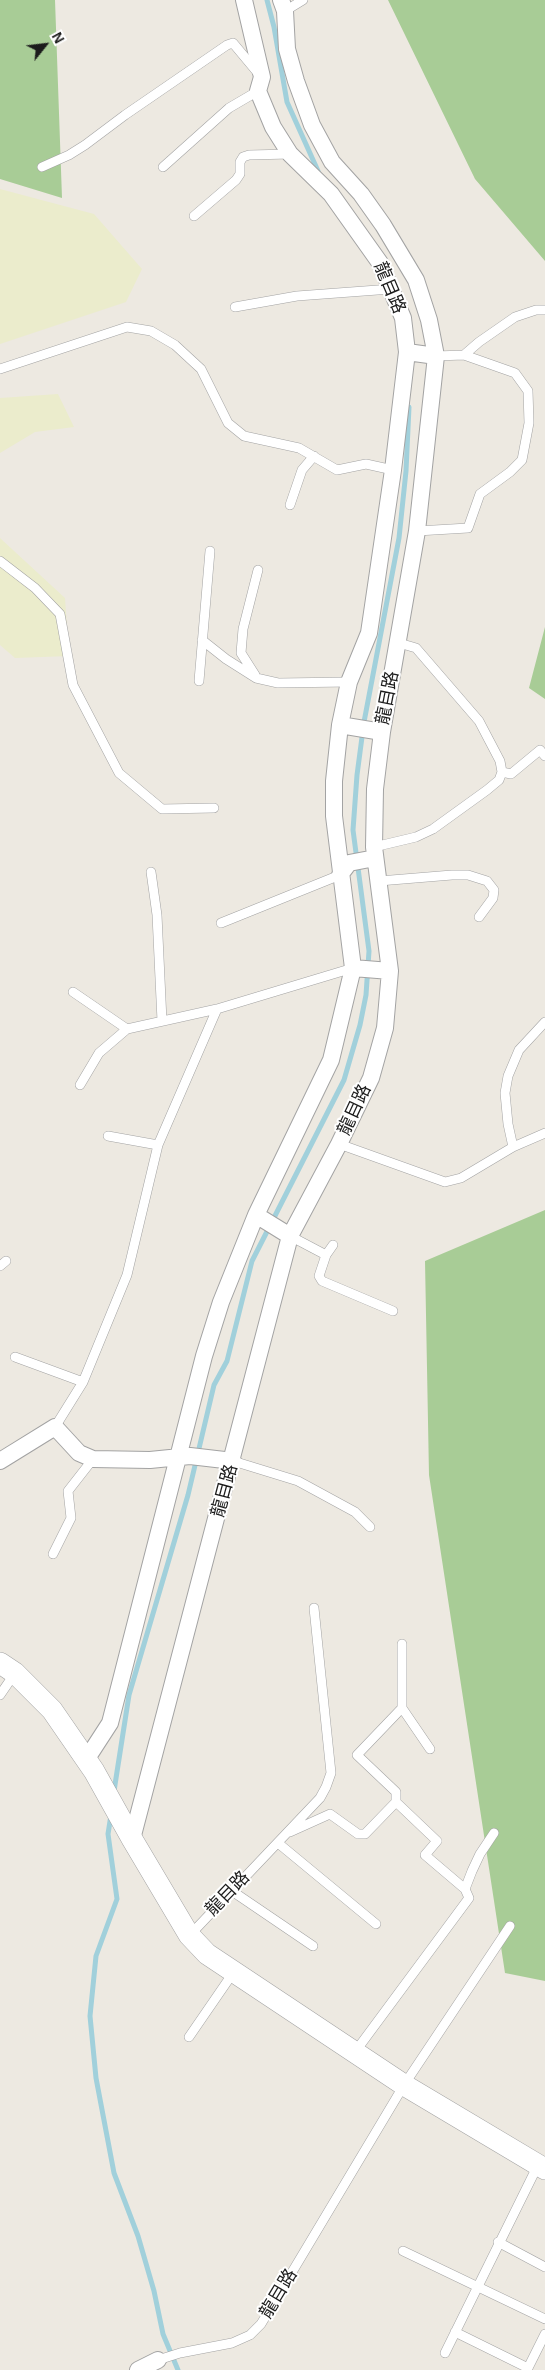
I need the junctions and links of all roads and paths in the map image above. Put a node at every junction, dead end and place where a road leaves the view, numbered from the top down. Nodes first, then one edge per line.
1 (244, 0) edge
2 (303, 0) edge
3 (283, 5) edge
4 (260, 84) junction
5 (290, 154) junction
6 (163, 166) dead end
7 (42, 167) dead end
8 (194, 216) dead end
9 (391, 289) junction
10 (235, 307) dead end
11 (545, 310) edge
12 (409, 352) junction
13 (464, 355) junction
14 (433, 357) junction
15 (0, 369) edge
16 (314, 456) junction
17 (394, 470) junction
18 (290, 505) dead end
19 (417, 530) junction
20 (210, 551) dead end
21 (0, 561) edge
22 (258, 570) dead end
23 (202, 640) junction
24 (399, 643) junction
25 (256, 678) junction
26 (199, 681) dead end
27 (349, 682) junction
28 (344, 725) junction
29 (378, 731) junction
30 (545, 756) edge
31 (502, 772) junction
32 (214, 808) dead end
33 (373, 854) junction
34 (345, 869) junction
35 (150, 872) dead end
36 (380, 881) junction
37 (480, 917) dead end
38 (221, 923) dead end
39 (357, 968) junction
40 (385, 970) junction
41 (73, 992) dead end
42 (217, 1009) junction
43 (162, 1021) junction
44 (545, 1022) edge
45 (127, 1029) junction
46 (80, 1085) dead end
47 (545, 1133) edge
48 (108, 1136) dead end
49 (339, 1144) junction
50 (158, 1145) junction
51 (513, 1147) junction
52 (258, 1216) junction
53 (285, 1234) junction
54 (333, 1245) dead end
55 (326, 1255) junction
56 (393, 1311) dead end
57 (15, 1357) dead end
58 (83, 1382) junction
59 (55, 1427) junction
60 (185, 1457) junction
61 (93, 1459) junction
62 (226, 1460) junction
63 (0, 1461) edge
64 (370, 1527) dead end
65 (53, 1554) dead end
66 (314, 1608) dead end
67 (402, 1644) dead end
68 (7, 1668) edge
69 (0, 1695) edge
70 (402, 1708) junction
71 (430, 1749) dead end
72 (90, 1765) junction
73 (396, 1802) junction
74 (287, 1833) junction
75 (494, 1833) dead end
76 (132, 1839) junction
77 (278, 1843) junction
78 (465, 1889) junction
79 (232, 1891) junction
80 (376, 1924) dead end
81 (510, 1926) dead end
82 (190, 1935) junction
83 (312, 1946) dead end
84 (233, 1973) junction
85 (188, 2038) dead end
86 (354, 2053) junction
87 (404, 2085) junction
88 (541, 2167) edge
89 (498, 2242) junction
90 (403, 2251) dead end
91 (545, 2267) edge
92 (477, 2287) junction
93 (545, 2319) edge
94 (455, 2332) junction
95 (545, 2334) edge
96 (445, 2353) dead end
97 (158, 2360) joint
98 (528, 2369) edge
99 (138, 2370) edge

1 - 4 street, 龍目路
2 - 3 lane
3 - 14 street, 龍目路
4 - 5 street, 龍目路
4 - 6 lane
4 - 7 lane
5 - 8 lane
5 - 9 street, 龍目路
9 - 10 lane
9 - 12 street, 龍目路
11 - 13 lane
12 - 14 street
12 - 17 street, 龍目路
13 - 14 lane
13 - 19 lane
14 - 19 street, 龍目路
15 - 16 lane
16 - 17 lane
16 - 18 lane
17 - 27 street, 龍目路
19 - 24 street, 龍目路
20 - 23 lane
21 - 32 lane
22 - 25 lane
23 - 25 lane
23 - 26 lane
24 - 29 street, 龍目路
24 - 31 lane
25 - 27 lane
27 - 28 street, 龍目路
28 - 29 street
28 - 34 street, 龍目路
29 - 33 street, 龍目路
30 - 31 lane
31 - 33 lane
33 - 34 street
33 - 36 street, 龍目路
34 - 38 lane
34 - 39 street, 龍目路
35 - 43 lane
36 - 37 lane
36 - 40 street, 龍目路
39 - 40 street
39 - 42 lane
39 - 52 street, 龍目路
40 - 49 street, 龍目路
41 - 45 lane
42 - 43 lane
42 - 50 lane
43 - 45 lane
44 - 51 lane
45 - 46 lane
47 - 51 lane
48 - 50 lane
49 - 51 lane
49 - 53 street, 龍目路
50 - 58 lane
52 - 53 street
52 - 60 street, 龍目路
53 - 55 lane
53 - 62 street, 龍目路
54 - 55 lane
55 - 56 lane
57 - 58 lane
58 - 59 lane
59 - 61 street
59 - 63 street
60 - 61 street
60 - 62 street
60 - 72 street, 龍目路
61 - 65 lane
62 - 64 lane
62 - 76 street, 龍目路
66 - 74 lane, 龍目路
67 - 70 lane
68 - 69 lane
68 - 72 street
70 - 71 lane
70 - 73 lane
72 - 76 street, 龍目路
73 - 74 lane
73 - 78 lane
74 - 77 lane, 龍目路
75 - 78 lane
76 - 82 street, 龍目路
77 - 79 lane, 龍目路
77 - 80 lane
78 - 86 lane
79 - 82 lane, 龍目路
79 - 83 lane
81 - 87 lane, 龍目路
82 - 84 street, 龍目路
84 - 85 lane
84 - 86 street, 龍目路
86 - 87 street, 龍目路
87 - 88 street, 龍目路
87 - 97 lane, 龍目路
88 - 89 lane, 龍目路
89 - 91 lane
89 - 92 lane, 龍目路
90 - 92 lane
92 - 93 lane
92 - 94 lane, 龍目路
94 - 96 lane, 龍目路
94 - 98 lane
95 - 98 lane
97 - 99 street

